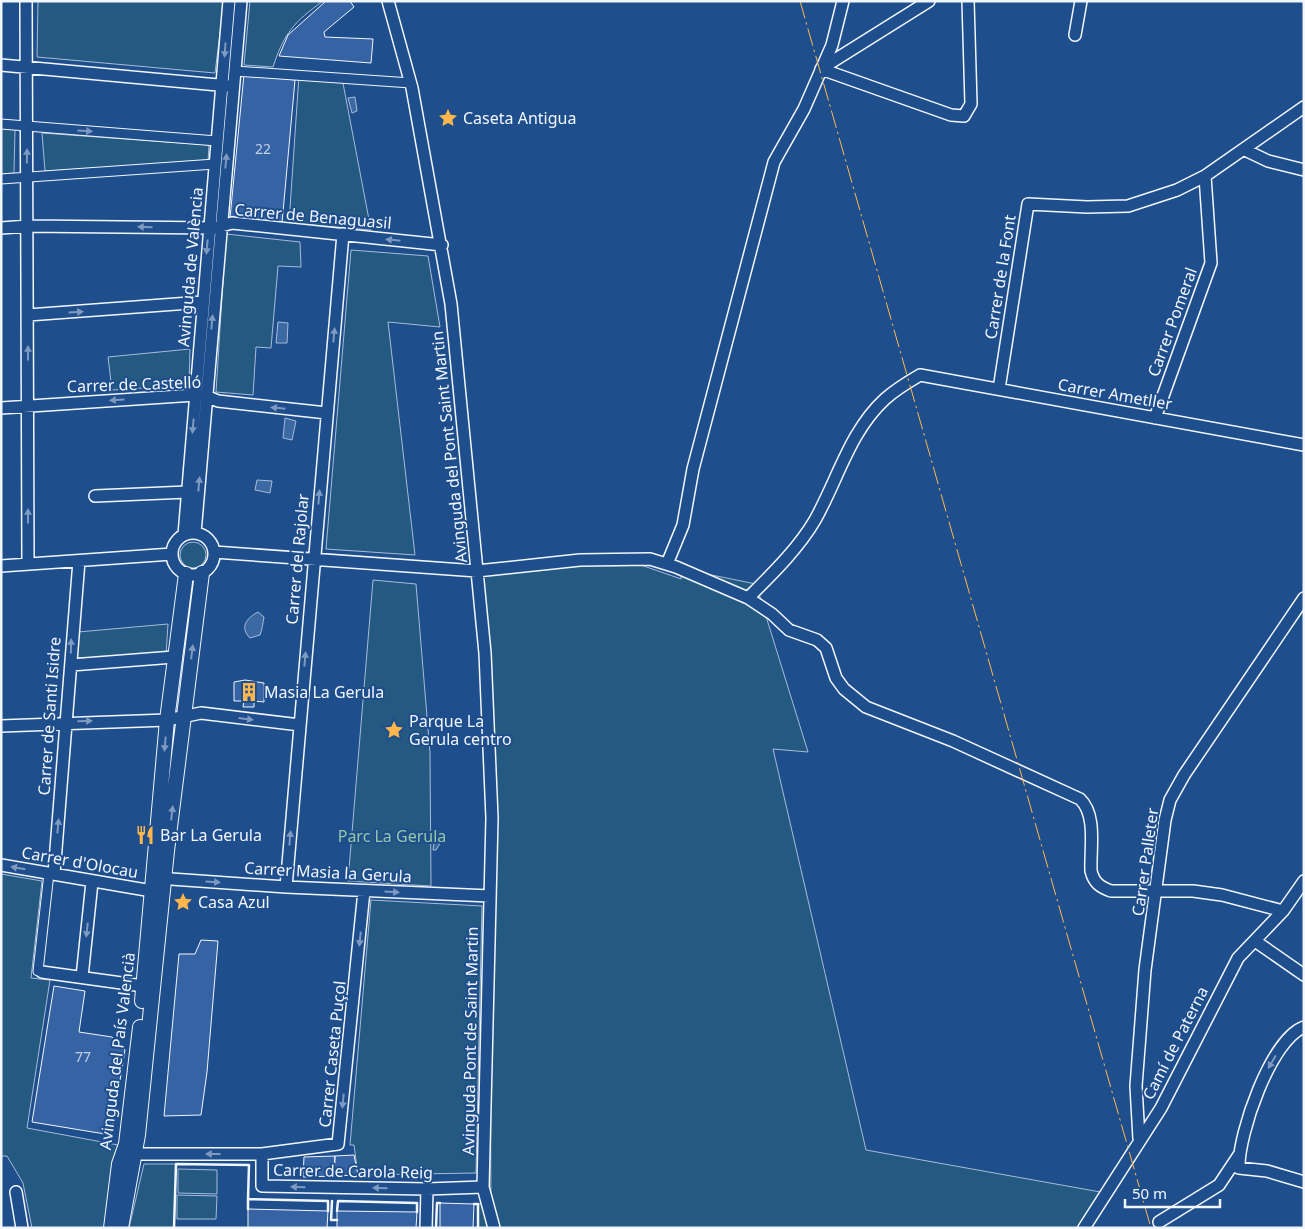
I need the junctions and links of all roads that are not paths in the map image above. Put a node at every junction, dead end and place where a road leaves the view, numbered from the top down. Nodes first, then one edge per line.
1 (26, 1) edge
2 (229, 1) edge
3 (241, 1) edge
4 (388, 1) edge
5 (844, 1) edge
6 (928, 1) edge
7 (968, 1) edge
8 (1081, 1) edge
9 (1075, 35) dead end
10 (1, 65) edge
11 (26, 67) junction
12 (821, 69) junction
13 (235, 71) junction
14 (410, 83) junction
15 (228, 86) junction
16 (1304, 107) edge
17 (1, 124) edge
18 (27, 126) junction
19 (217, 141) junction
20 (1245, 150) junction
21 (215, 164) junction
22 (1304, 170) edge
23 (26, 176) junction
24 (1205, 176) junction
25 (1, 179) edge
26 (28, 226) junction
27 (215, 227) junction
28 (1, 228) edge
29 (343, 234) junction
30 (442, 244) junction
31 (203, 302) junction
32 (28, 315) junction
33 (999, 389) junction
34 (201, 395) junction
35 (28, 405) junction
36 (1, 408) edge
37 (327, 413) junction
38 (1155, 418) junction
39 (1304, 445) edge
40 (187, 492) junction
41 (95, 496) dead end
42 (190, 534) junction
43 (214, 552) junction
44 (172, 554) junction
45 (314, 560) junction
46 (79, 561) junction
47 (28, 564) junction
48 (667, 564) junction
49 (1, 566) edge
50 (478, 571) junction
51 (202, 573) junction
52 (186, 574) junction
53 (748, 598) junction
54 (1304, 598) edge
55 (174, 657) junction
56 (71, 665) junction
57 (184, 715) junction
58 (167, 720) junction
59 (66, 722) junction
60 (300, 725) junction
61 (1, 726) edge
62 (1, 865) edge
63 (52, 874) junction
64 (1304, 881) edge
65 (92, 882) junction
66 (157, 883) junction
67 (286, 887) junction
68 (364, 891) junction
69 (1157, 892) junction
70 (490, 896) junction
71 (1283, 911) junction
72 (1255, 941) junction
73 (42, 972) joint
74 (1304, 975) edge
75 (82, 977) junction
76 (143, 986) junction
77 (1304, 1027) edge
78 (1139, 1139) junction
79 (134, 1154) junction
80 (262, 1154) junction
81 (1239, 1155) junction
82 (1304, 1182) edge
83 (483, 1187) junction
84 (427, 1189) junction
85 (16, 1192) dead end
86 (114, 1199) junction
87 (1159, 1222) dead end
88 (22, 1228) edge
89 (111, 1228) edge
90 (122, 1228) edge
91 (426, 1228) edge
92 (494, 1228) edge
93 (1084, 1228) edge

1 - 11 street
2 -> 15 street, Avinguda de València
3 - 13 street, Avinguda de València
4 - 14 street, Avinguda del Pont Saint Martin
5 - 12 street
6 - 12 street
7 - 12 street
8 - 9 street
10 - 11 street
11 - 15 street
11 - 18 street
12 - 48 street
13 - 14 street
13 - 15 street, Avinguda de València
14 - 30 street, Avinguda del Pont Saint Martin
15 - 19 street, Avinguda de València
27 -> 15 street, Avinguda de València
16 - 20 street, Carrer de la Font
17 - 18 street
18 -> 19 street
23 -> 18 street
19 - 21 street, Avinguda de València
20 - 22 street
20 - 24 street, Carrer de la Font
21 - 23 street
21 - 27 street, Avinguda de València
23 - 25 street
23 - 26 street
24 - 33 street, Carrer de la Font
24 - 38 street, Carrer Pomeral
27 -> 26 street, Carrer de Benaguasil
26 - 28 street, Carrer de Benaguasil
26 - 32 street
27 - 29 street, Carrer de Benaguasil
27 -> 31 street, Avinguda de València
34 -> 27 street, Avinguda de València
30 -> 29 street, Carrer de Benaguasil
37 -> 29 street, Carrer del Rajolar
30 - 50 street, Avinguda del Pont Saint Martin
32 -> 31 street
31 - 34 street, Avinguda de València
35 -> 32 street
33 - 38 street, Carrer Ametller
33 - 53 street, Carrer Ametller
34 -> 35 street, Carrer de Castelló
37 -> 34 street, Carrer de Castelló
34 -> 40 street, Avinguda de València
42 -> 34 street, Avinguda de València
35 - 36 street, Carrer de Castelló
47 -> 35 street
45 -> 37 street, Carrer del Rajolar
38 - 39 street, Carrer Ametller
40 - 41 street
40 - 42 street, Avinguda de València
42 - 43 street
42 - 44 street
43 - 45 street
43 - 51 street
44 - 46 street
44 - 52 street
45 - 50 street
60 -> 45 street, Carrer del Rajolar
46 - 47 street
56 -> 46 street, Carrer de Santi Isidre
47 - 49 street
48 - 50 street
48 - 53 street
50 - 70 street, Avinguda del Pont Saint Martin
51 - 52 street
57 -> 51 street, Avinguda del País Valencià
52 - 55 street, Avinguda del País Valencià
53 - 69 street
54 - 69 street, Carrer Palleter
55 - 56 street
55 - 58 street, Avinguda del País Valencià
56 - 59 street, Carrer de Santi Isidre
57 - 58 street
57 -> 60 street
66 -> 57 street, Avinguda del País Valencià
59 -> 58 street
58 -> 66 street, Avinguda del País Valencià
59 - 61 street
63 -> 59 street, Carrer de Santi Isidre
67 -> 60 street, Carrer del Rajolar
63 -> 62 street, Carrer d'Olocau
63 - 65 street, Carrer d'Olocau
63 - 73 street
64 - 71 street, Camí de Paterna
65 - 66 street, Carrer d'Olocau
65 -> 75 street
66 -> 67 street, Carrer Masia la Gerula
66 - 76 street, Avinguda del País Valencià
66 - 79 street, Avinguda del País Valencià
67 - 68 street, Carrer Masia la Gerula
68 -> 70 street, Carrer Masia la Gerula
68 -> 80 street, Carrer Caseta Puçol
69 - 71 street
69 - 78 street, Carrer Palleter
70 - 83 street, Avinguda Pont de Saint Martin
71 - 72 street, Camí de Paterna
72 - 74 street
72 - 78 street, Camí de Paterna
73 - 75 street
75 - 76 street
76 - 86 street, Avinguda del País Valencià
77 -> 81 street
78 - 93 street, Camí de Paterna
80 -> 79 street, Carrer de Carola Reig
79 - 86 street
79 - 90 street, Avinguda del País Valencià
84 -> 80 street, Carrer de Carola Reig
81 - 82 street
81 - 87 street
83 - 84 street, Carrer de Carola Reig
83 - 92 street, Avinguda Pont de Saint Martin
84 - 91 street
85 - 88 street
86 - 89 street, Avinguda del País Valencià

